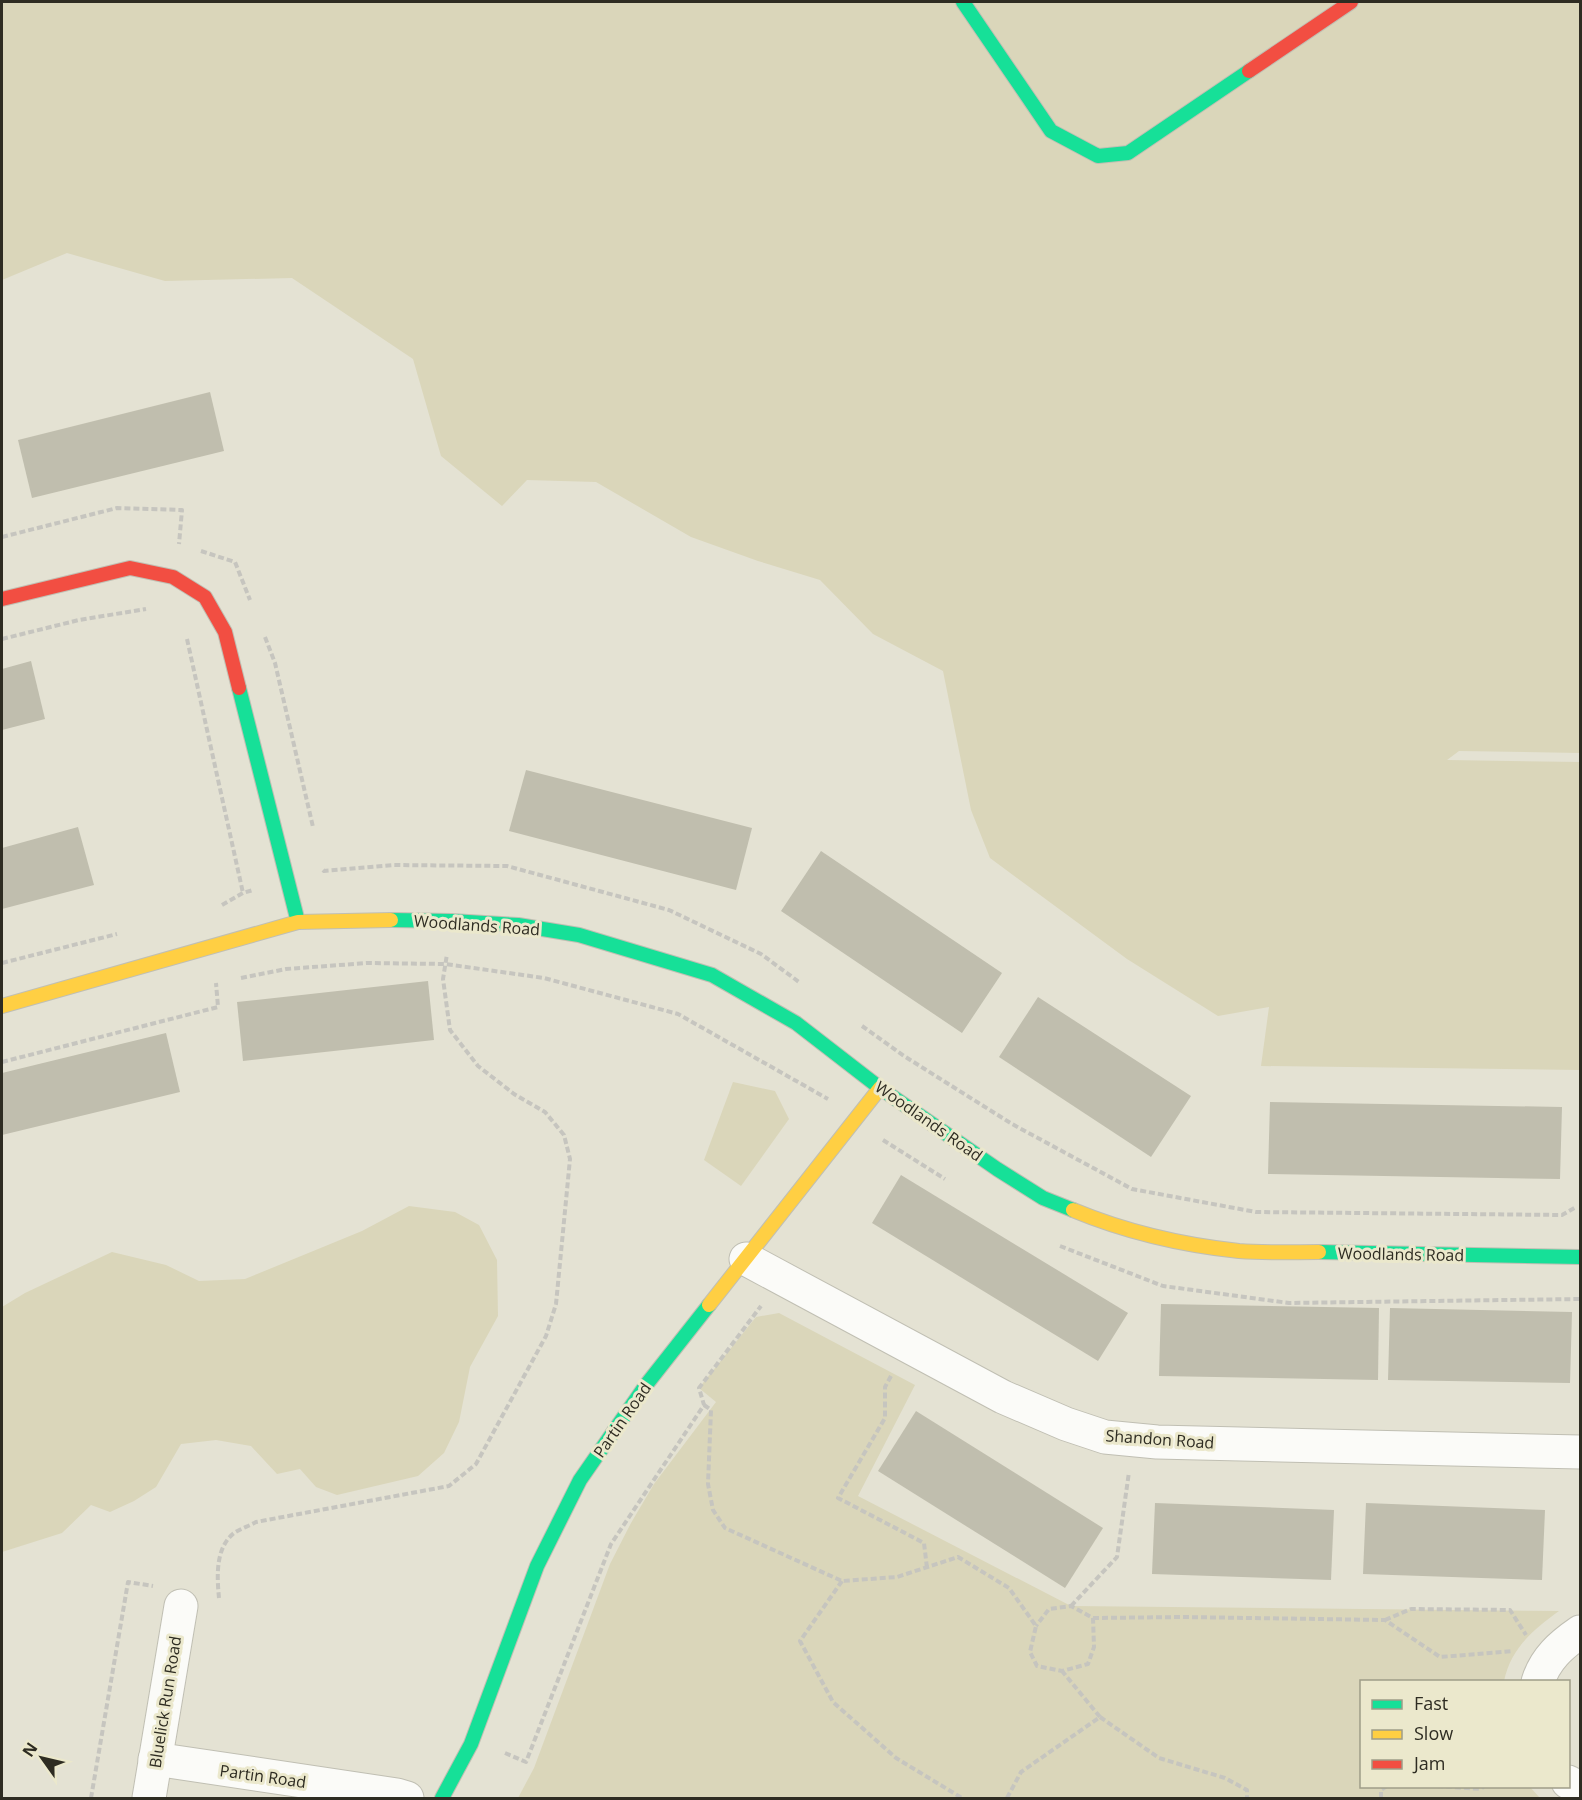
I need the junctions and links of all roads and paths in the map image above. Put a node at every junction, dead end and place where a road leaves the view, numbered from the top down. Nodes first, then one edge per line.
1 (963, 2) edge
2 (1351, 2) edge
3 (2, 537) edge
4 (2, 599) edge
5 (251, 602) dead end
6 (147, 609) dead end
7 (185, 632) dead end
8 (263, 632) dead end
9 (2, 639) edge
10 (315, 837) dead end
11 (321, 860) dead end
12 (214, 910) dead end
13 (452, 921) junction
14 (298, 922) junction
15 (125, 932) dead end
16 (2, 963) edge
17 (446, 964) junction
18 (239, 978) dead end
19 (227, 980) dead end
20 (809, 988) dead end
21 (2, 1006) edge
22 (856, 1022) dead end
23 (2, 1062) edge
24 (880, 1088) junction
25 (834, 1103) dead end
26 (1576, 1206) dead end
27 (1581, 1257) edge
28 (746, 1259) junction
29 (782, 1278) junction
30 (907, 1345) junction
31 (704, 1405) junction
32 (1134, 1440) junction
33 (1581, 1452) edge
34 (927, 1568) junction
35 (842, 1581) junction
36 (219, 1598) dead end
37 (181, 1606) dead end
38 (1071, 1606) junction
39 (1094, 1618) junction
40 (1385, 1620) junction
41 (1036, 1626) junction
42 (1581, 1632) edge
43 (1528, 1639) dead end
44 (1522, 1650) dead end
45 (1062, 1671) junction
46 (1539, 1680) edge
47 (1100, 1717) junction
48 (500, 1751) dead end
49 (155, 1760) junction
50 (1466, 1788) edge
51 (1481, 1788) edge
52 (149, 1798) edge
53 (407, 1798) edge
54 (442, 1798) edge
55 (962, 1798) edge
56 (1007, 1798) edge
57 (1247, 1798) edge

1 - 2 street
3 - 5 path
4 - 14 street
6 - 9 path
7 - 12 path
8 - 10 path
11 - 20 path
13 - 14 street, Woodlands Road
13 - 17 path
13 - 24 street, Woodlands Road
14 - 21 street, Woodlands Road
15 - 16 path
17 - 18 path
17 - 25 path
17 - 36 path
19 - 23 path
22 - 26 path
24 - 27 street, Woodlands Road
24 - 28 street, Partin Road
28 - 29 street, Shandon Road
28 - 54 street, Partin Road
29 - 30 street, Shandon Road
29 - 31 path
30 - 32 street, Shandon Road
30 - 34 path
31 - 35 path
31 - 48 path
32 - 33 street, Shandon Road
32 - 38 path
34 - 35 path
34 - 41 path
35 - 55 path
37 - 49 street, Bluelick Run Road
38 - 39 path
38 - 41 path
39 - 40 path
39 - 45 path
40 - 43 path
40 - 44 path
41 - 45 path
42 - 46 street
45 - 47 path
47 - 56 path
47 - 57 path
49 - 52 street, Bluelick Run Road
49 - 53 street, Partin Road
50 - 51 path

